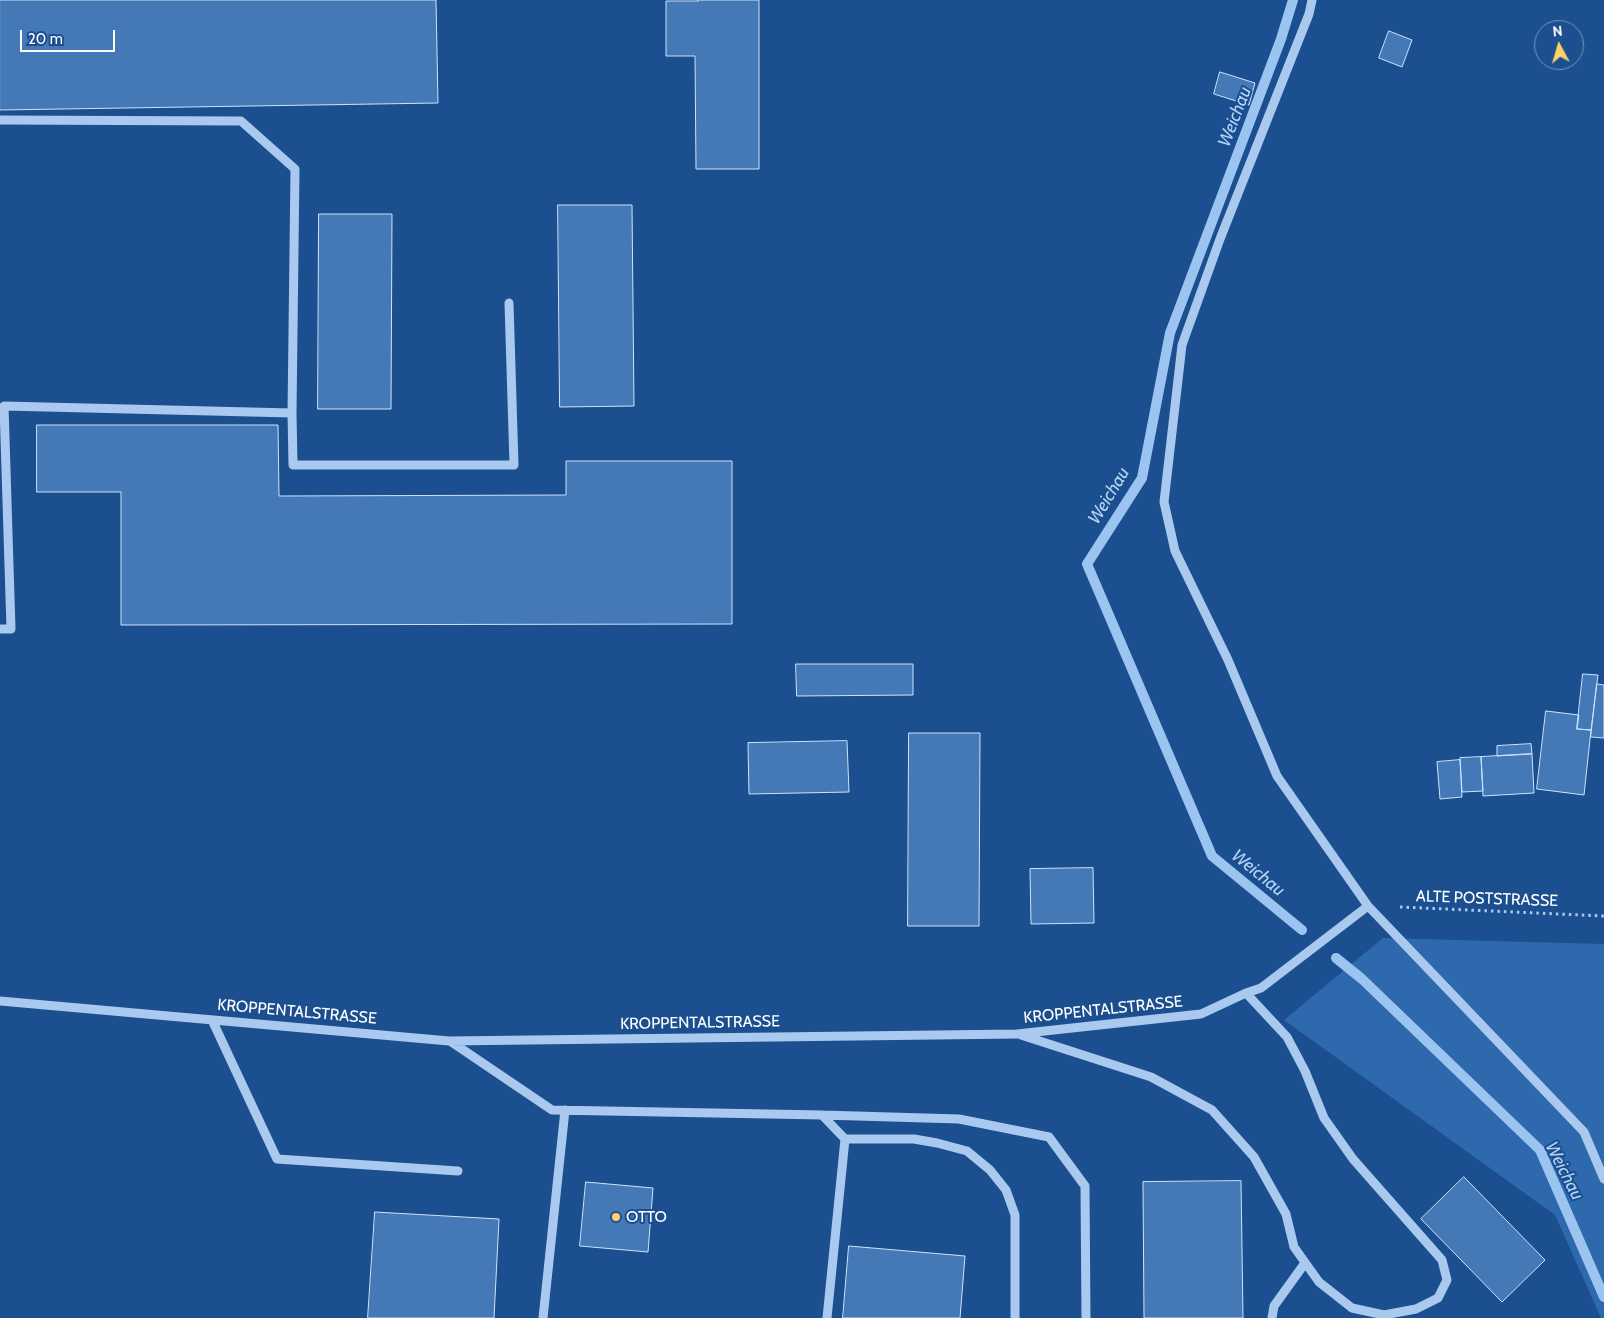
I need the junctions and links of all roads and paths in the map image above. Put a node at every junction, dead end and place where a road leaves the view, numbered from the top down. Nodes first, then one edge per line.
1 (1312, 0) edge
2 (0, 120) edge
3 (509, 303) dead end
4 (292, 413) junction
5 (0, 629) edge
6 (1368, 906) junction
7 (1604, 916) edge
8 (1246, 993) junction
9 (0, 1001) edge
10 (212, 1020) junction
11 (1017, 1034) junction
12 (449, 1040) junction
13 (565, 1110) junction
14 (822, 1115) junction
15 (845, 1139) junction
16 (458, 1171) dead end
17 (1604, 1180) edge
18 (1305, 1263) junction
19 (1370, 1315) edge
20 (543, 1318) edge
21 (826, 1318) edge
22 (1015, 1318) edge
23 (1086, 1318) edge
24 (1272, 1318) edge

1 - 6 street
2 - 4 street
3 - 4 street
4 - 5 street
6 - 7 path, ALTE POSTSTRASSE
6 - 8 street, KROPPENTALSTRASSE
6 - 17 street
8 - 11 street, KROPPENTALSTRASSE
8 - 19 street
9 - 10 street, KROPPENTALSTRASSE
10 - 12 street, KROPPENTALSTRASSE
10 - 16 street
11 - 12 street, KROPPENTALSTRASSE
11 - 18 street
12 - 13 street
13 - 14 street
13 - 20 street
14 - 15 street
14 - 23 street
15 - 21 street
15 - 22 street
18 - 19 street
18 - 24 street

